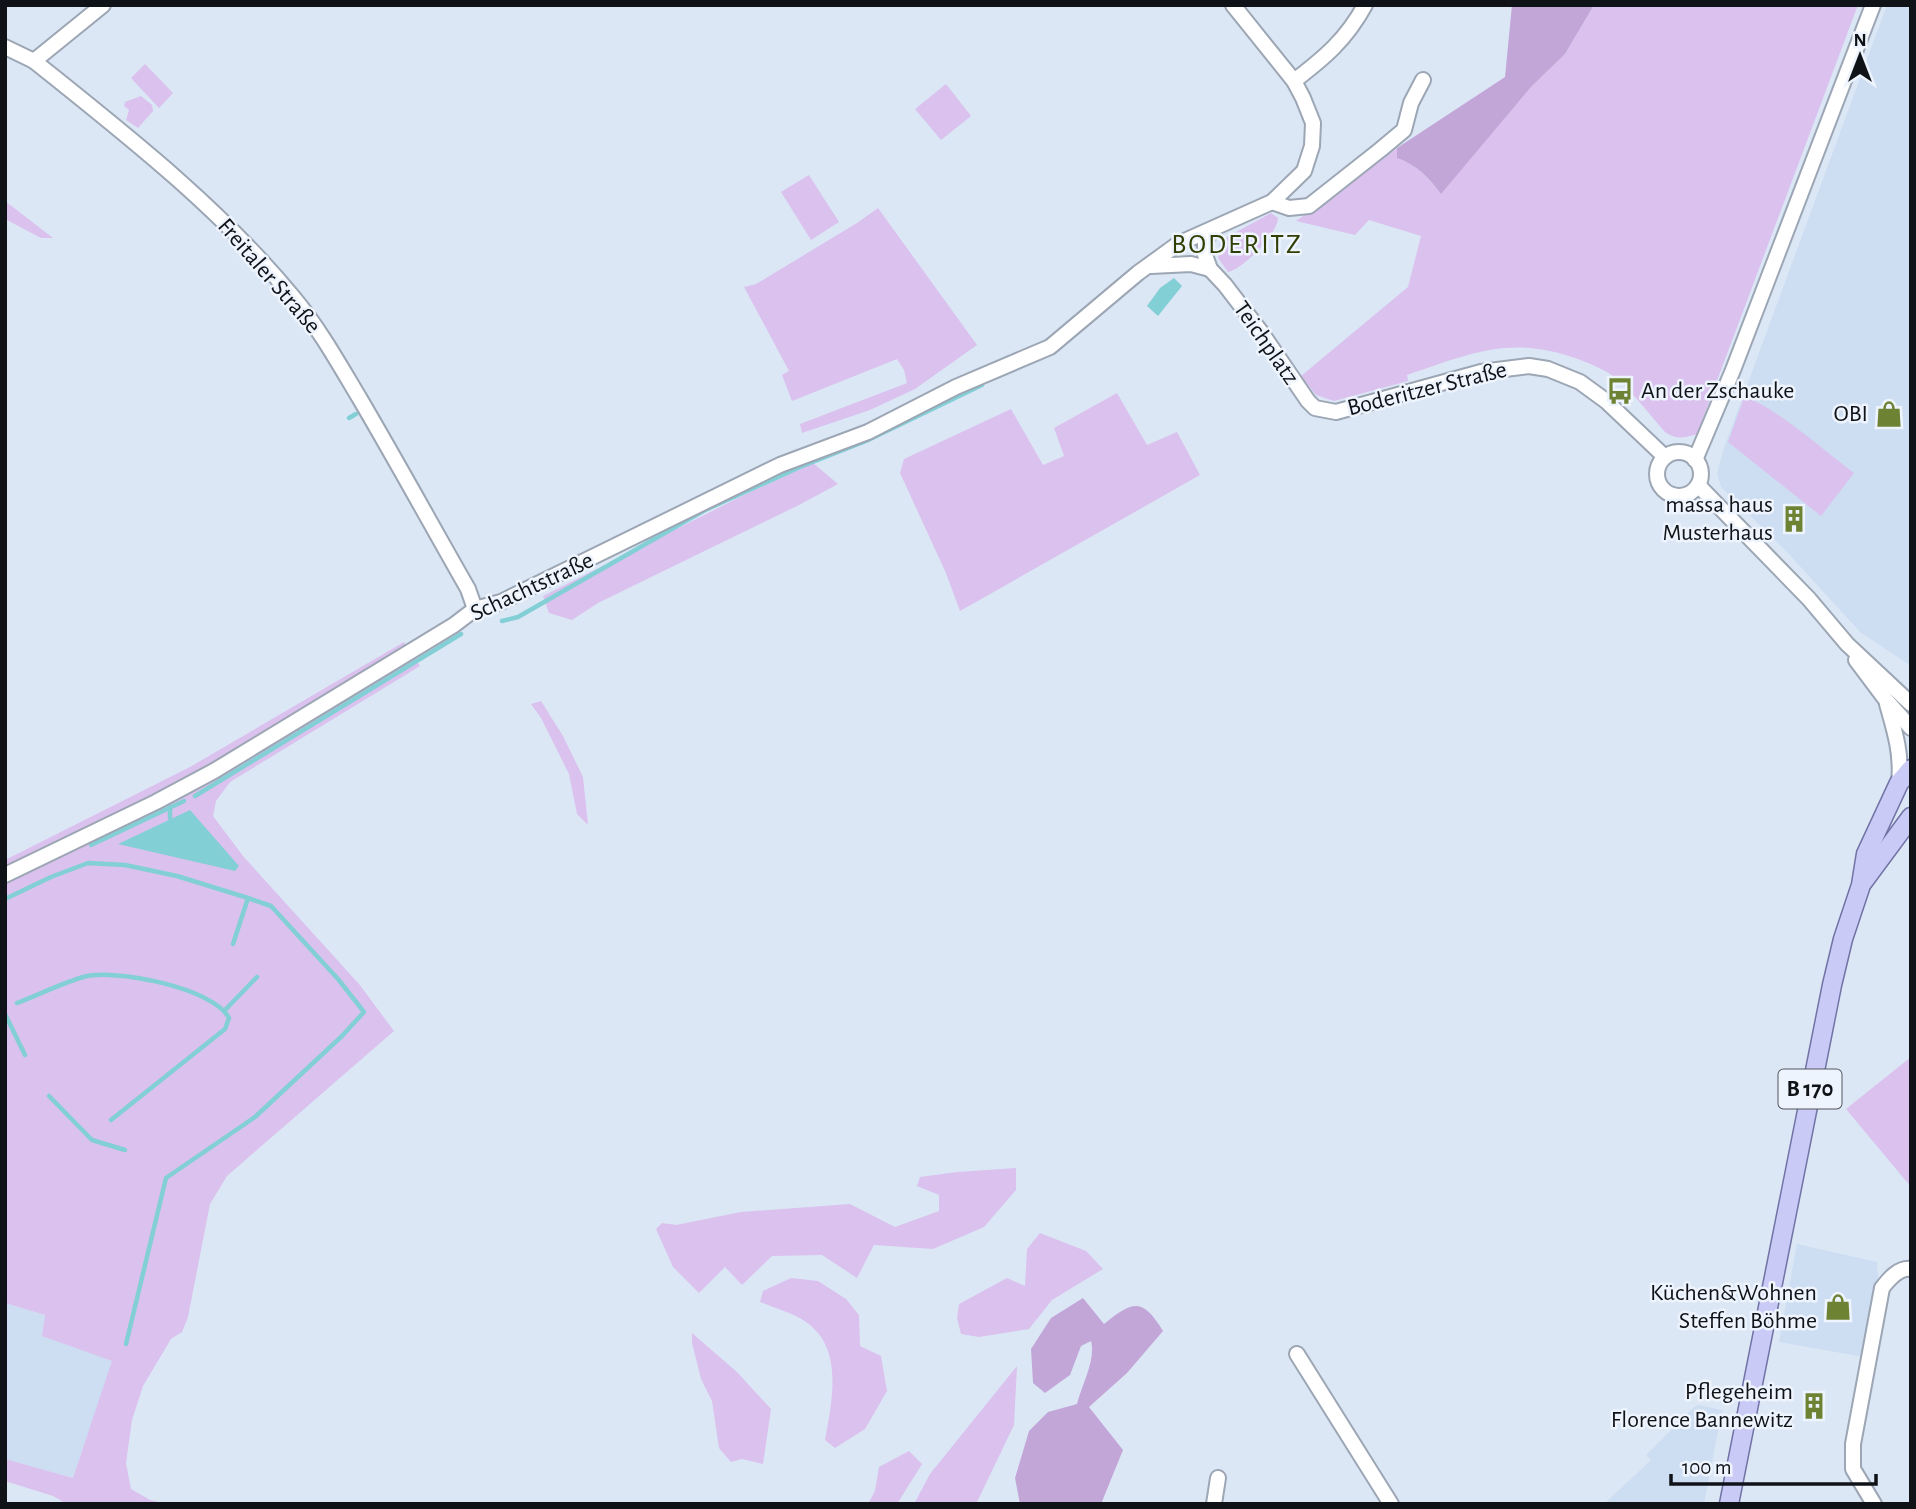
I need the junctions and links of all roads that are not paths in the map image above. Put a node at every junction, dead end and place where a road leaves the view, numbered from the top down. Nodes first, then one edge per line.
1 (103, 5) edge
2 (1233, 5) edge
3 (1365, 5) edge
4 (1873, 5) edge
5 (5, 47) edge
6 (34, 61) junction
7 (1423, 80) dead end
8 (1294, 81) junction
9 (1272, 202) junction
10 (1212, 230) junction
11 (1151, 266) junction
12 (1210, 269) junction
13 (1326, 411) joint
14 (1665, 457) junction
15 (1695, 460) junction
16 (1698, 485) junction
17 (475, 609) junction
18 (1847, 644) junction
19 (1908, 698) edge
20 (1886, 700) junction
21 (1911, 728) edge
22 (1905, 776) edge
23 (1911, 817) edge
24 (5, 875) edge
25 (1861, 885) junction
26 (1911, 1269) edge
27 (1297, 1354) dead end
28 (1218, 1478) dead end
29 (1214, 1504) edge
30 (1391, 1504) edge
31 (1729, 1504) edge
32 (1874, 1504) edge

1 - 6 street
2 - 8 street
3 - 8 street
4 - 15 street
5 - 6 street, Freitaler Straße
6 - 17 street, Freitaler Straße
7 - 9 street
8 - 9 street
9 - 10 street
10 - 11 street
10 - 12 street
11 - 12 street
11 - 17 street, Schachtstraße
12 - 13 street, Teichplatz
13 - 14 street, Boderitzer Straße
14 - 15 street
14 - 16 street
15 - 16 street
16 - 18 street
17 - 24 street, Schachtstraße
18 - 19 street
18 - 20 street
20 - 21 street
20 - 22 street
22 - 25 main road, B 170
23 - 25 main road, B 170
25 - 31 main road, B 170
26 - 32 street
27 - 30 street
28 - 29 street

